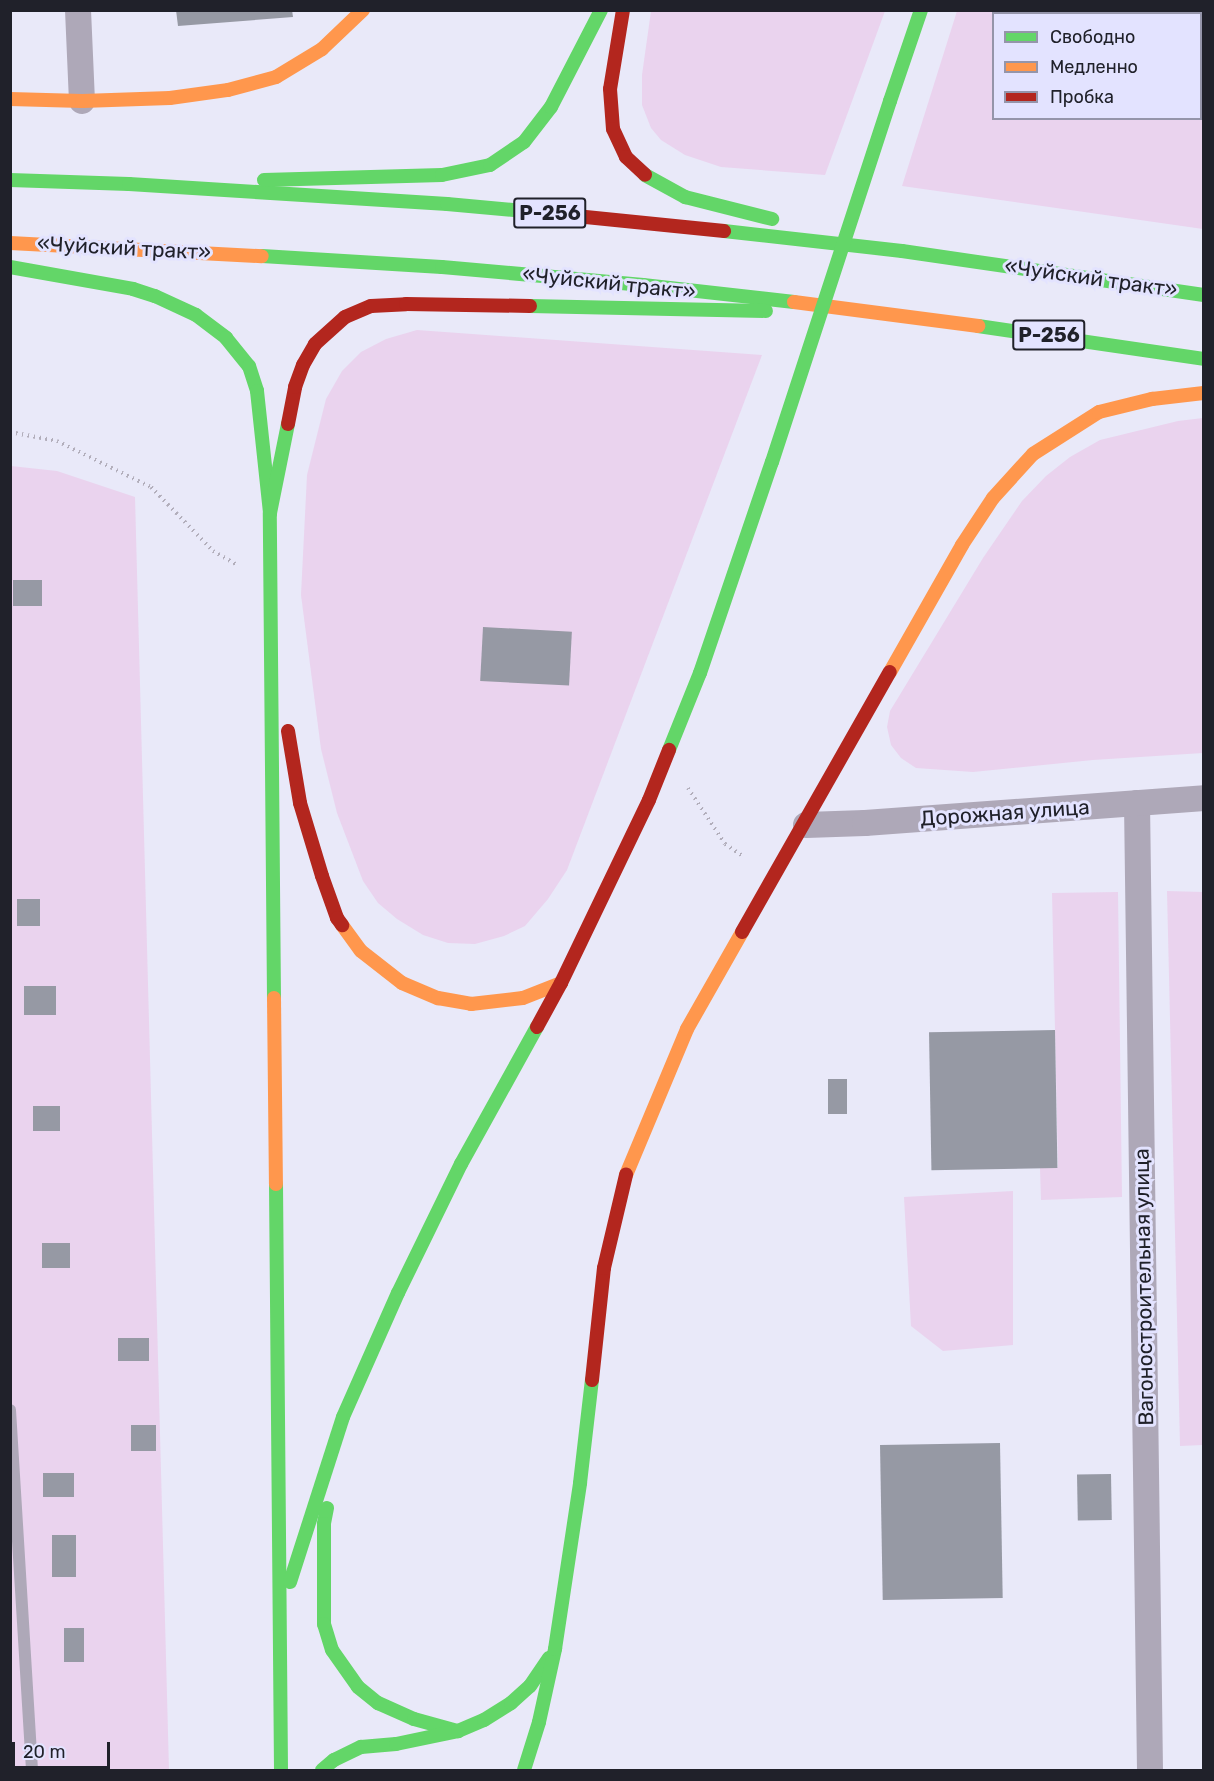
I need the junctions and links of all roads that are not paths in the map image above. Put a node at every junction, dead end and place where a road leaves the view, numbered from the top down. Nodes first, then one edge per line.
1 (78, 10) edge
2 (363, 10) edge
3 (601, 10) edge
4 (623, 10) edge
5 (921, 10) edge
6 (10, 99) edge
7 (82, 101) junction
8 (10, 180) edge
9 (129, 184) junction
10 (10, 243) edge
11 (902, 251) junction
12 (10, 267) edge
13 (1203, 295) edge
14 (894, 314) junction
15 (1203, 359) edge
16 (1203, 393) edge
17 (270, 513) junction
18 (271, 632) junction
19 (1203, 798) edge
20 (1137, 803) junction
21 (806, 825) junction
22 (561, 983) junction
23 (10, 1410) edge
24 (343, 1417) junction
25 (281, 1609) junction
26 (555, 1649) junction
27 (458, 1731) junction
28 (32, 1770) edge
29 (281, 1770) edge
30 (322, 1770) edge
31 (524, 1770) edge
32 (1150, 1770) edge

1 - 7 street
2 - 7 main road
3 - 9 main road
4 - 11 main road
5 - 22 main road, bridge
6 - 7 main road
8 - 9 main road, «Чуйский тракт» / Р-256
9 - 11 main road, «Чуйский тракт» / Р-256
10 - 14 main road, «Чуйский тракт» / Р-256
11 - 13 main road, «Чуйский тракт» / Р-256
12 - 17 main road
14 - 15 main road, «Чуйский тракт» / Р-256
14 - 17 main road
16 - 21 main road
17 - 18 main road
18 - 22 main road
18 - 25 main road
19 - 20 street, Дорожная улица
20 - 21 street, Дорожная улица
20 - 32 street, Вагоностроительная улица
21 - 26 main road
22 - 24 main road
23 - 28 lane
24 - 25 main road
24 - 27 main road
25 - 29 main road
26 - 27 main road
26 - 31 main road
27 - 30 main road

